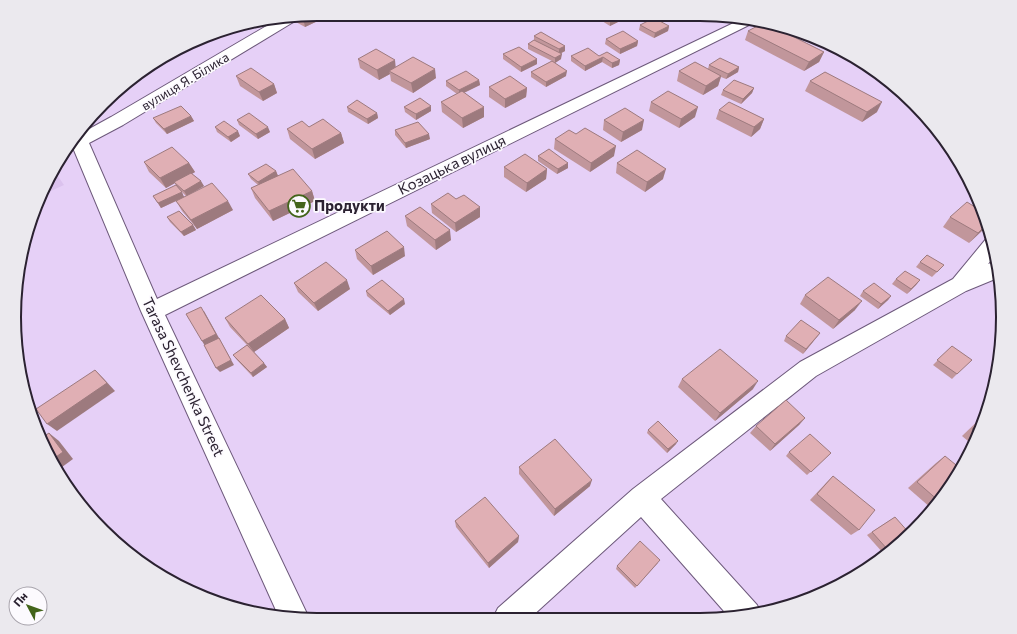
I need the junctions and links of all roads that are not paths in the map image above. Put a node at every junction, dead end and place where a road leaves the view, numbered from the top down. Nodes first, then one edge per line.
1 (280, 24) edge
2 (742, 24) edge
3 (82, 137) edge
4 (78, 142) edge
5 (988, 250) edge
6 (992, 272) edge
7 (959, 286) junction
8 (152, 311) junction
9 (642, 498) junction
10 (742, 610) edge
11 (291, 611) edge
12 (514, 613) edge

1 - 3 street, вулиця Я. Білика
2 - 8 street, Козацька вулиця
4 - 8 street, Tarasa Shevchenka Street
5 - 7 street
6 - 7 street
7 - 9 street
8 - 11 street, Tarasa Shevchenka Street
9 - 10 street
9 - 12 street

